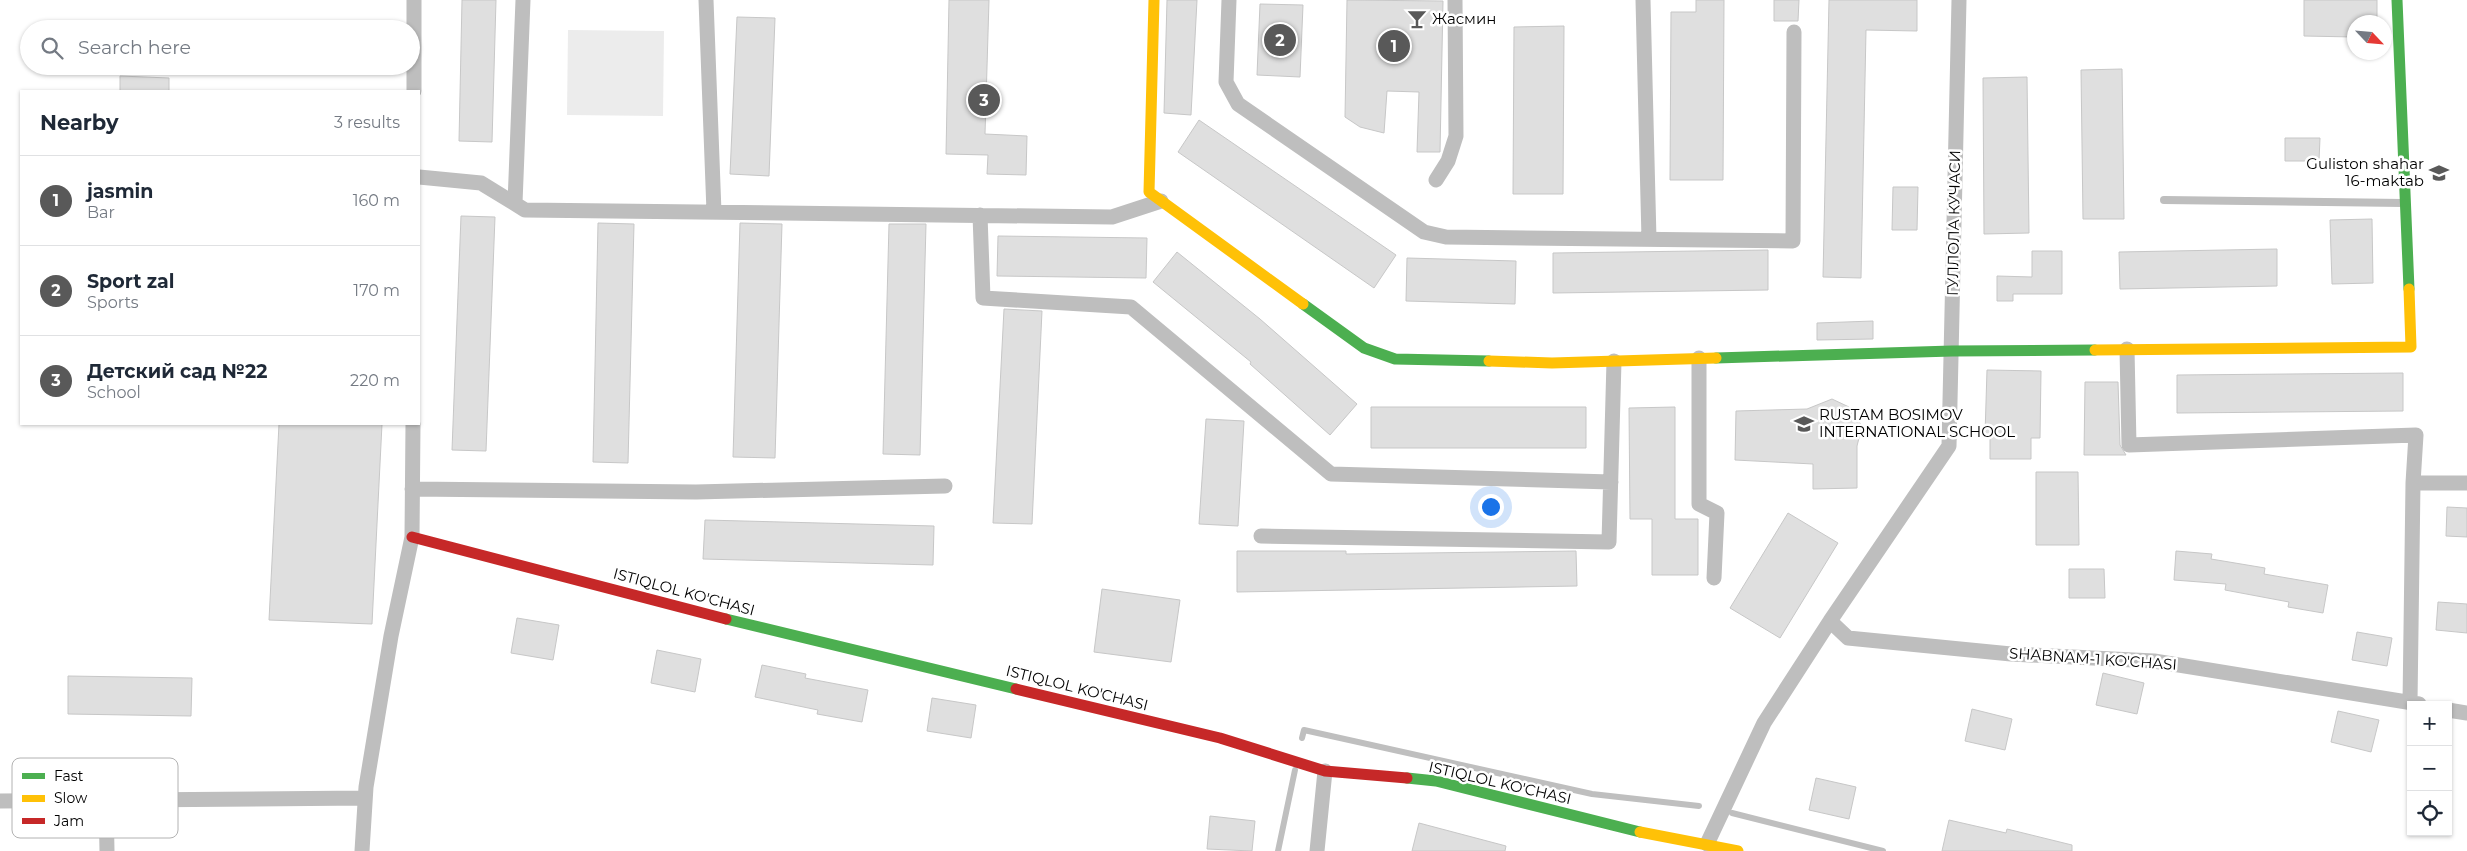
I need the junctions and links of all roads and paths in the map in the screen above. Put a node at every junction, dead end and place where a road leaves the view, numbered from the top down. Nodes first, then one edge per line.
1 (414, 0) edge
2 (523, 0) edge
3 (706, 0) edge
4 (1154, 0) edge
5 (1229, 0) edge
6 (1455, 0) edge
7 (1642, 0) edge
8 (1959, 0) edge
9 (2397, 0) edge
10 (414, 20) edge
11 (1794, 32) dead end
12 (414, 75) edge
13 (414, 90) edge
14 (420, 177) edge
15 (1436, 180) dead end
16 (2164, 200) dead end
17 (1161, 201) junction
18 (515, 203) junction
19 (2405, 203) junction
20 (714, 212) junction
21 (980, 215) junction
22 (1649, 239) junction
23 (2128, 349) junction
24 (1952, 351) junction
25 (1700, 358) junction
26 (1614, 361) junction
27 (413, 425) edge
28 (1611, 482) junction
29 (2413, 482) junction
30 (2467, 483) edge
31 (945, 486) dead end
32 (412, 489) junction
33 (1261, 536) dead end
34 (412, 537) junction
35 (1714, 578) dead end
36 (1830, 621) junction
37 (2415, 701) edge
38 (2407, 703) edge
39 (2452, 711) edge
40 (2467, 713) edge
41 (1326, 771) junction
42 (365, 798) junction
43 (178, 799) edge
44 (107, 838) edge
45 (1707, 844) junction
46 (107, 851) edge
47 (362, 851) edge
48 (1317, 851) edge
49 (1738, 851) edge

1 - 10 street
2 - 18 street
3 - 20 street
4 - 17 street
5 - 22 street
6 - 15 street
7 - 22 street
8 - 24 street, ГУЛЛОЛА КУЧАСИ
9 - 19 street
11 - 22 street
12 - 13 street
14 - 18 street
16 - 19 lane
17 - 21 street
17 - 26 street
18 - 20 street
19 - 23 street
20 - 21 street
21 - 28 street
23 - 24 street
23 - 29 street
24 - 25 street
24 - 36 street, ГУЛЛОЛА КУЧАСИ
25 - 26 street
25 - 35 street
26 - 28 street
27 - 32 street
28 - 33 street
29 - 30 street
29 - 37 street
31 - 32 street
32 - 34 street
34 - 41 street, ISTIQLOL KO'CHASI
34 - 42 street
36 - 38 street, SHABNAM-1 KO'CHASI
36 - 45 street
39 - 40 street
41 - 45 street, ISTIQLOL KO'CHASI
41 - 48 street
42 - 43 street
42 - 47 street
44 - 46 street
45 - 49 street, ISTIQLOL KO'CHASI

